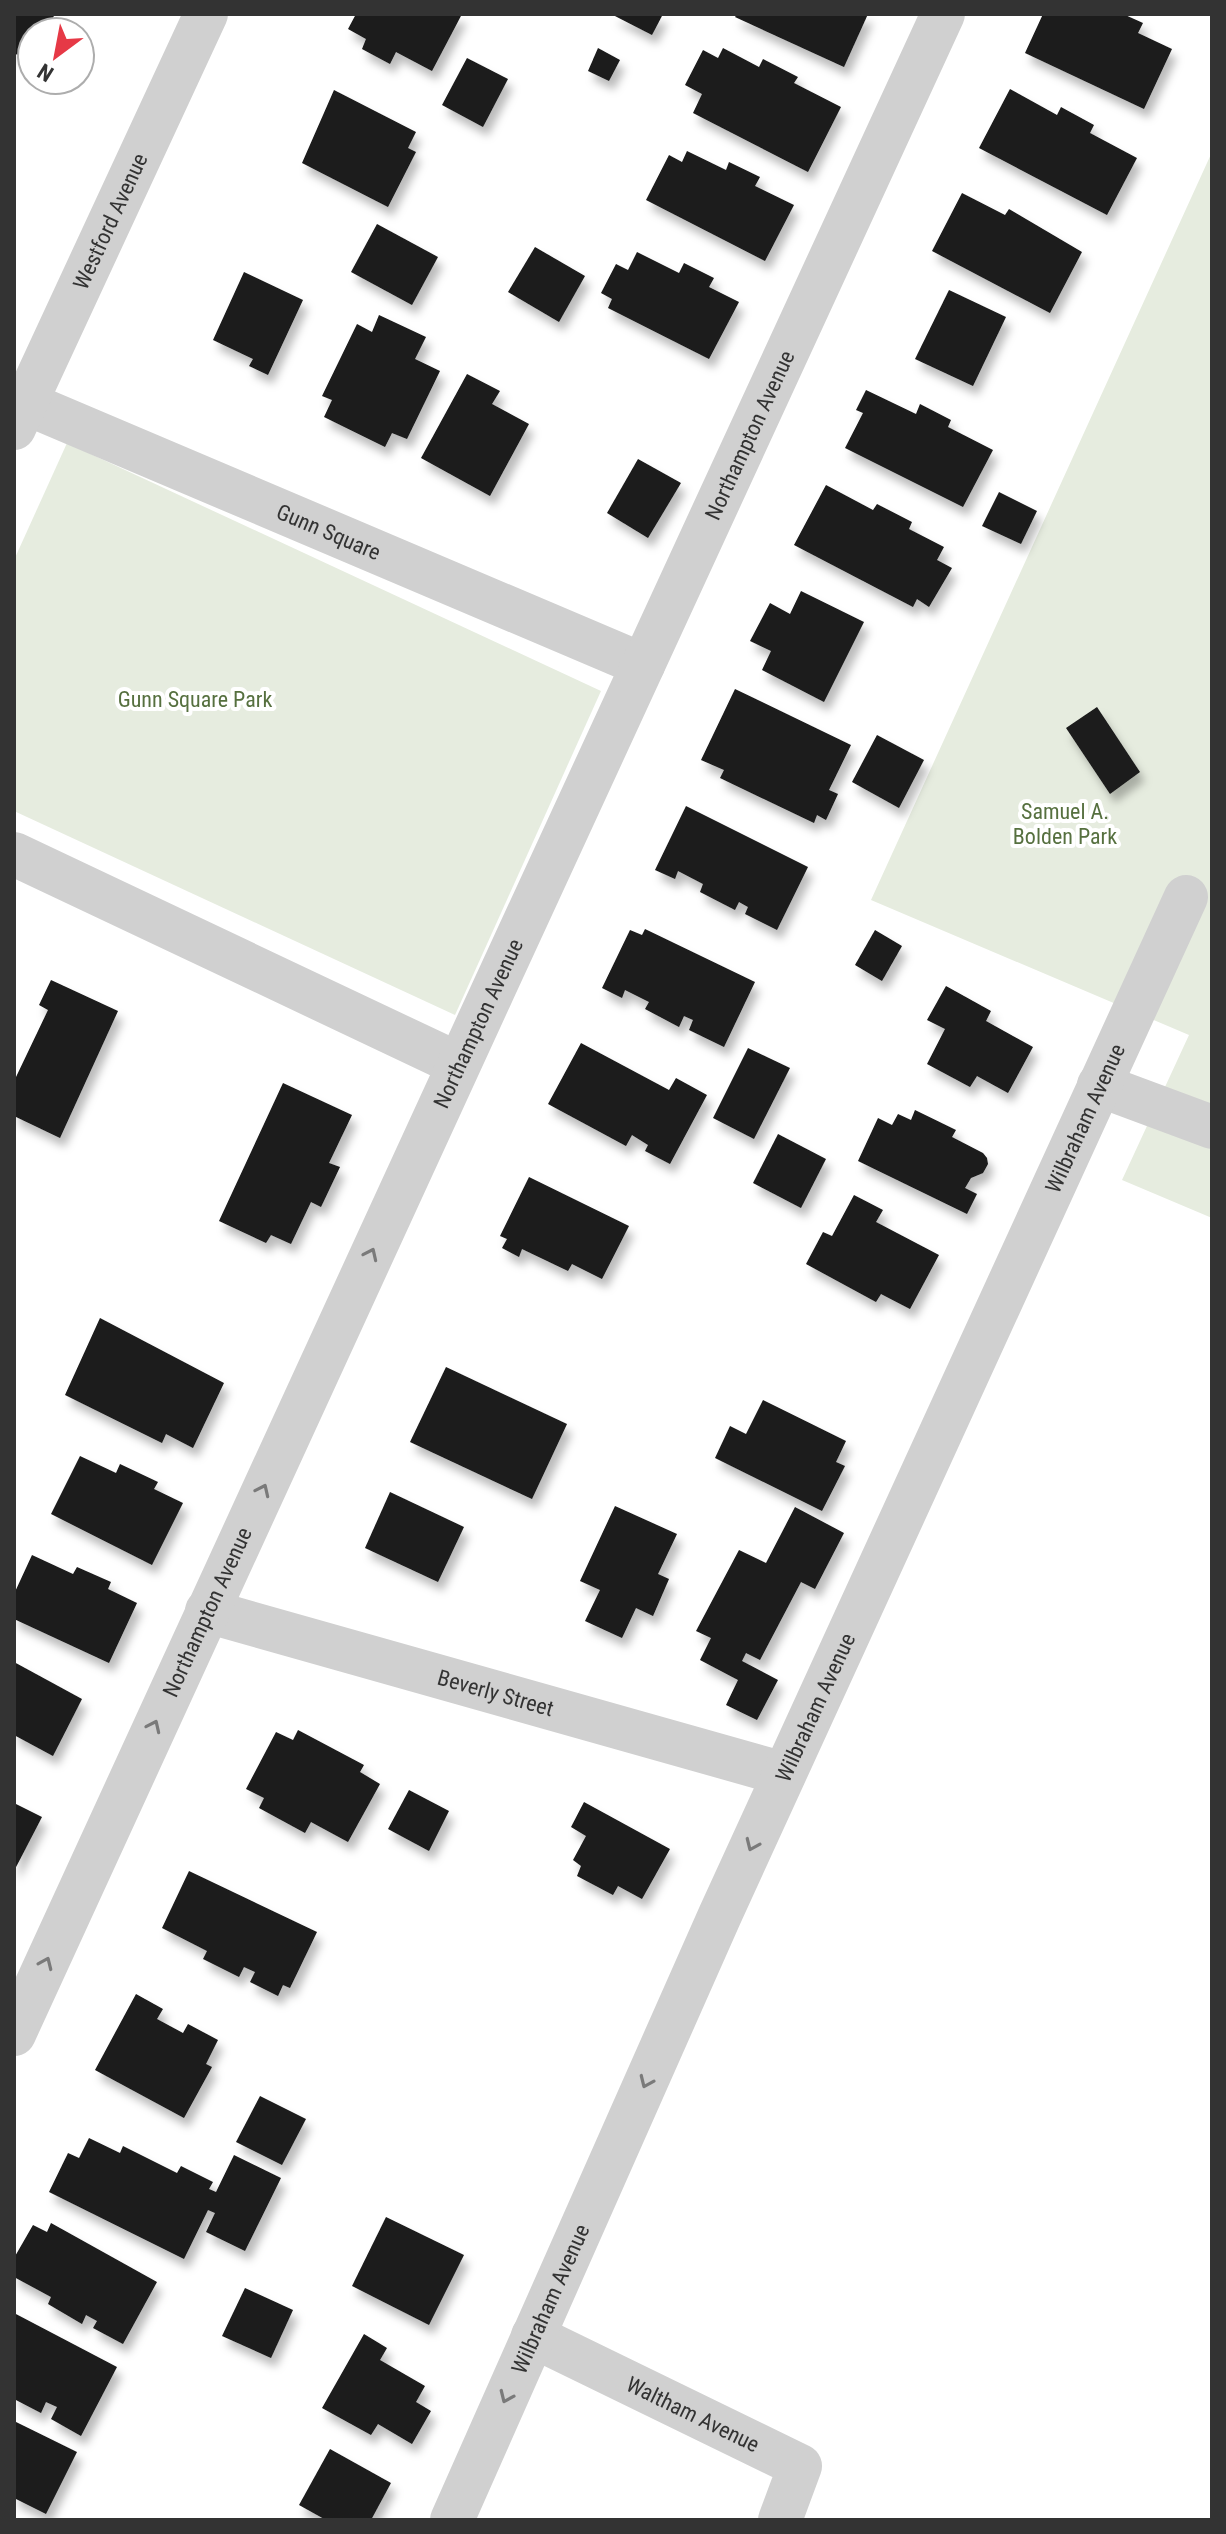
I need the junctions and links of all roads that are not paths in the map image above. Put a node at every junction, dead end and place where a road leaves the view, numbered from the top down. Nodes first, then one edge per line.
1 (206, 14) edge
2 (943, 14) edge
3 (18, 409) edge
4 (643, 665) junction
5 (14, 854) edge
6 (1186, 897) dead end
7 (458, 1064) junction
8 (1099, 1085) junction
9 (1212, 1127) edge
10 (207, 1611) junction
11 (784, 1774) junction
12 (14, 2034) edge
13 (533, 2336) junction
14 (452, 2520) edge
15 (780, 2520) edge

1 - 3 street, Westford Avenue
2 - 4 street, Northampton Avenue
3 - 4 street, Gunn Square
4 - 7 street, Northampton Avenue
5 - 7 street
6 - 8 street, Wilbraham Avenue
10 -> 7 street, Northampton Avenue
8 - 9 street
8 - 11 street, Wilbraham Avenue
10 - 11 street, Beverly Street
12 -> 10 street, Northampton Avenue
11 -> 13 street, Wilbraham Avenue
13 -> 14 street, Wilbraham Avenue
13 - 15 street, Waltham Avenue

